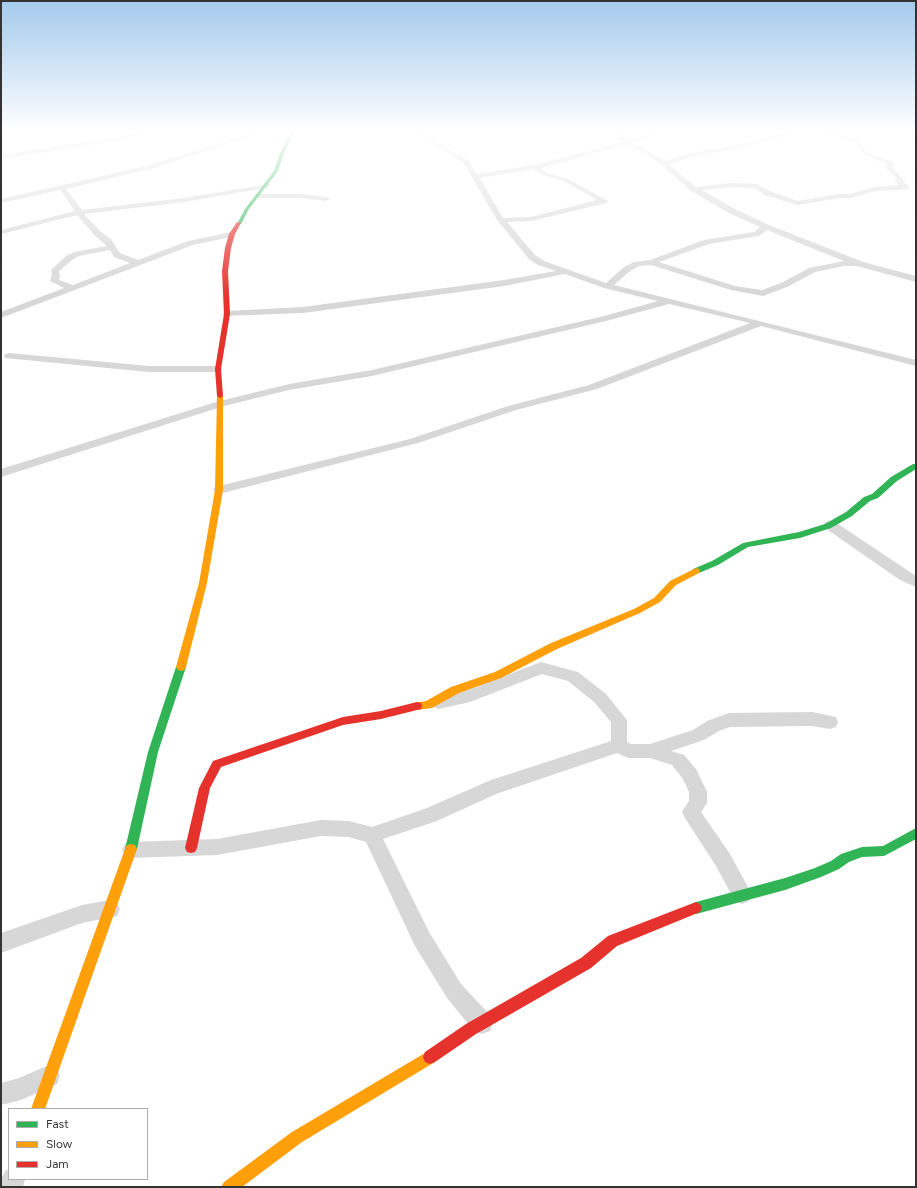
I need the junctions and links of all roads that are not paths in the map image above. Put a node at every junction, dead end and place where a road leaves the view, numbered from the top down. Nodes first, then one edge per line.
1 (59, 187) edge
2 (61, 187) edge
3 (258, 187) edge
4 (265, 187) edge
5 (481, 187) edge
6 (579, 187) edge
7 (708, 187) edge
8 (758, 187) edge
9 (898, 187) edge
10 (694, 189) joint
11 (258, 196) junction
12 (326, 199) dead end
13 (1, 201) edge
14 (80, 212) junction
15 (501, 220) junction
16 (766, 227) junction
17 (1, 232) edge
18 (232, 234) junction
19 (112, 247) junction
20 (844, 260) junction
21 (651, 262) junction
22 (138, 263) junction
23 (563, 272) junction
24 (916, 279) edge
25 (607, 286) junction
26 (73, 288) junction
27 (668, 301) junction
28 (227, 314) junction
29 (1, 315) edge
30 (760, 323) junction
31 (9, 356) dead end
32 (916, 363) edge
33 (218, 369) junction
34 (220, 404) junction
35 (916, 466) edge
36 (1, 473) edge
37 (219, 490) junction
38 (830, 525) junction
39 (916, 582) edge
40 (428, 705) junction
41 (830, 722) dead end
42 (619, 745) junction
43 (649, 750) junction
44 (916, 833) edge
45 (372, 835) junction
46 (191, 848) junction
47 (131, 850) junction
48 (742, 895) junction
49 (110, 909) junction
50 (1, 943) edge
51 (482, 1023) junction
52 (50, 1076) junction
53 (1, 1094) edge
54 (38, 1108) edge
55 (229, 1187) edge

1 - 13 street
2 - 14 street
3 - 14 street
4 - 11 street
5 - 15 street
6 - 15 street
7 - 10 street
8 - 9 street
10 - 16 street
11 - 12 street
11 - 18 street
14 - 17 street
14 - 19 street
15 - 23 street
16 - 20 street
16 - 21 street
18 - 22 street
18 - 28 street
19 - 22 street
19 - 26 street
20 - 21 street
20 - 24 street
21 - 25 street
22 - 26 street
23 - 25 street
23 - 28 street
25 - 27 street
26 - 29 street
27 - 30 street
27 - 34 street
28 - 33 street
30 - 32 street
30 - 37 street
31 - 33 street
33 - 34 street
34 - 36 street
34 - 37 street
35 - 38 street
37 - 47 street
38 - 39 street
38 - 40 street
40 - 42 street
40 - 46 street
41 - 43 street
42 - 43 street
42 - 45 street
43 - 48 street
44 - 48 street
45 - 46 street
45 - 51 street
46 - 47 street
47 - 49 street
48 - 51 street
49 - 50 street
49 - 52 street
51 - 55 street
52 - 53 street
52 - 54 street

